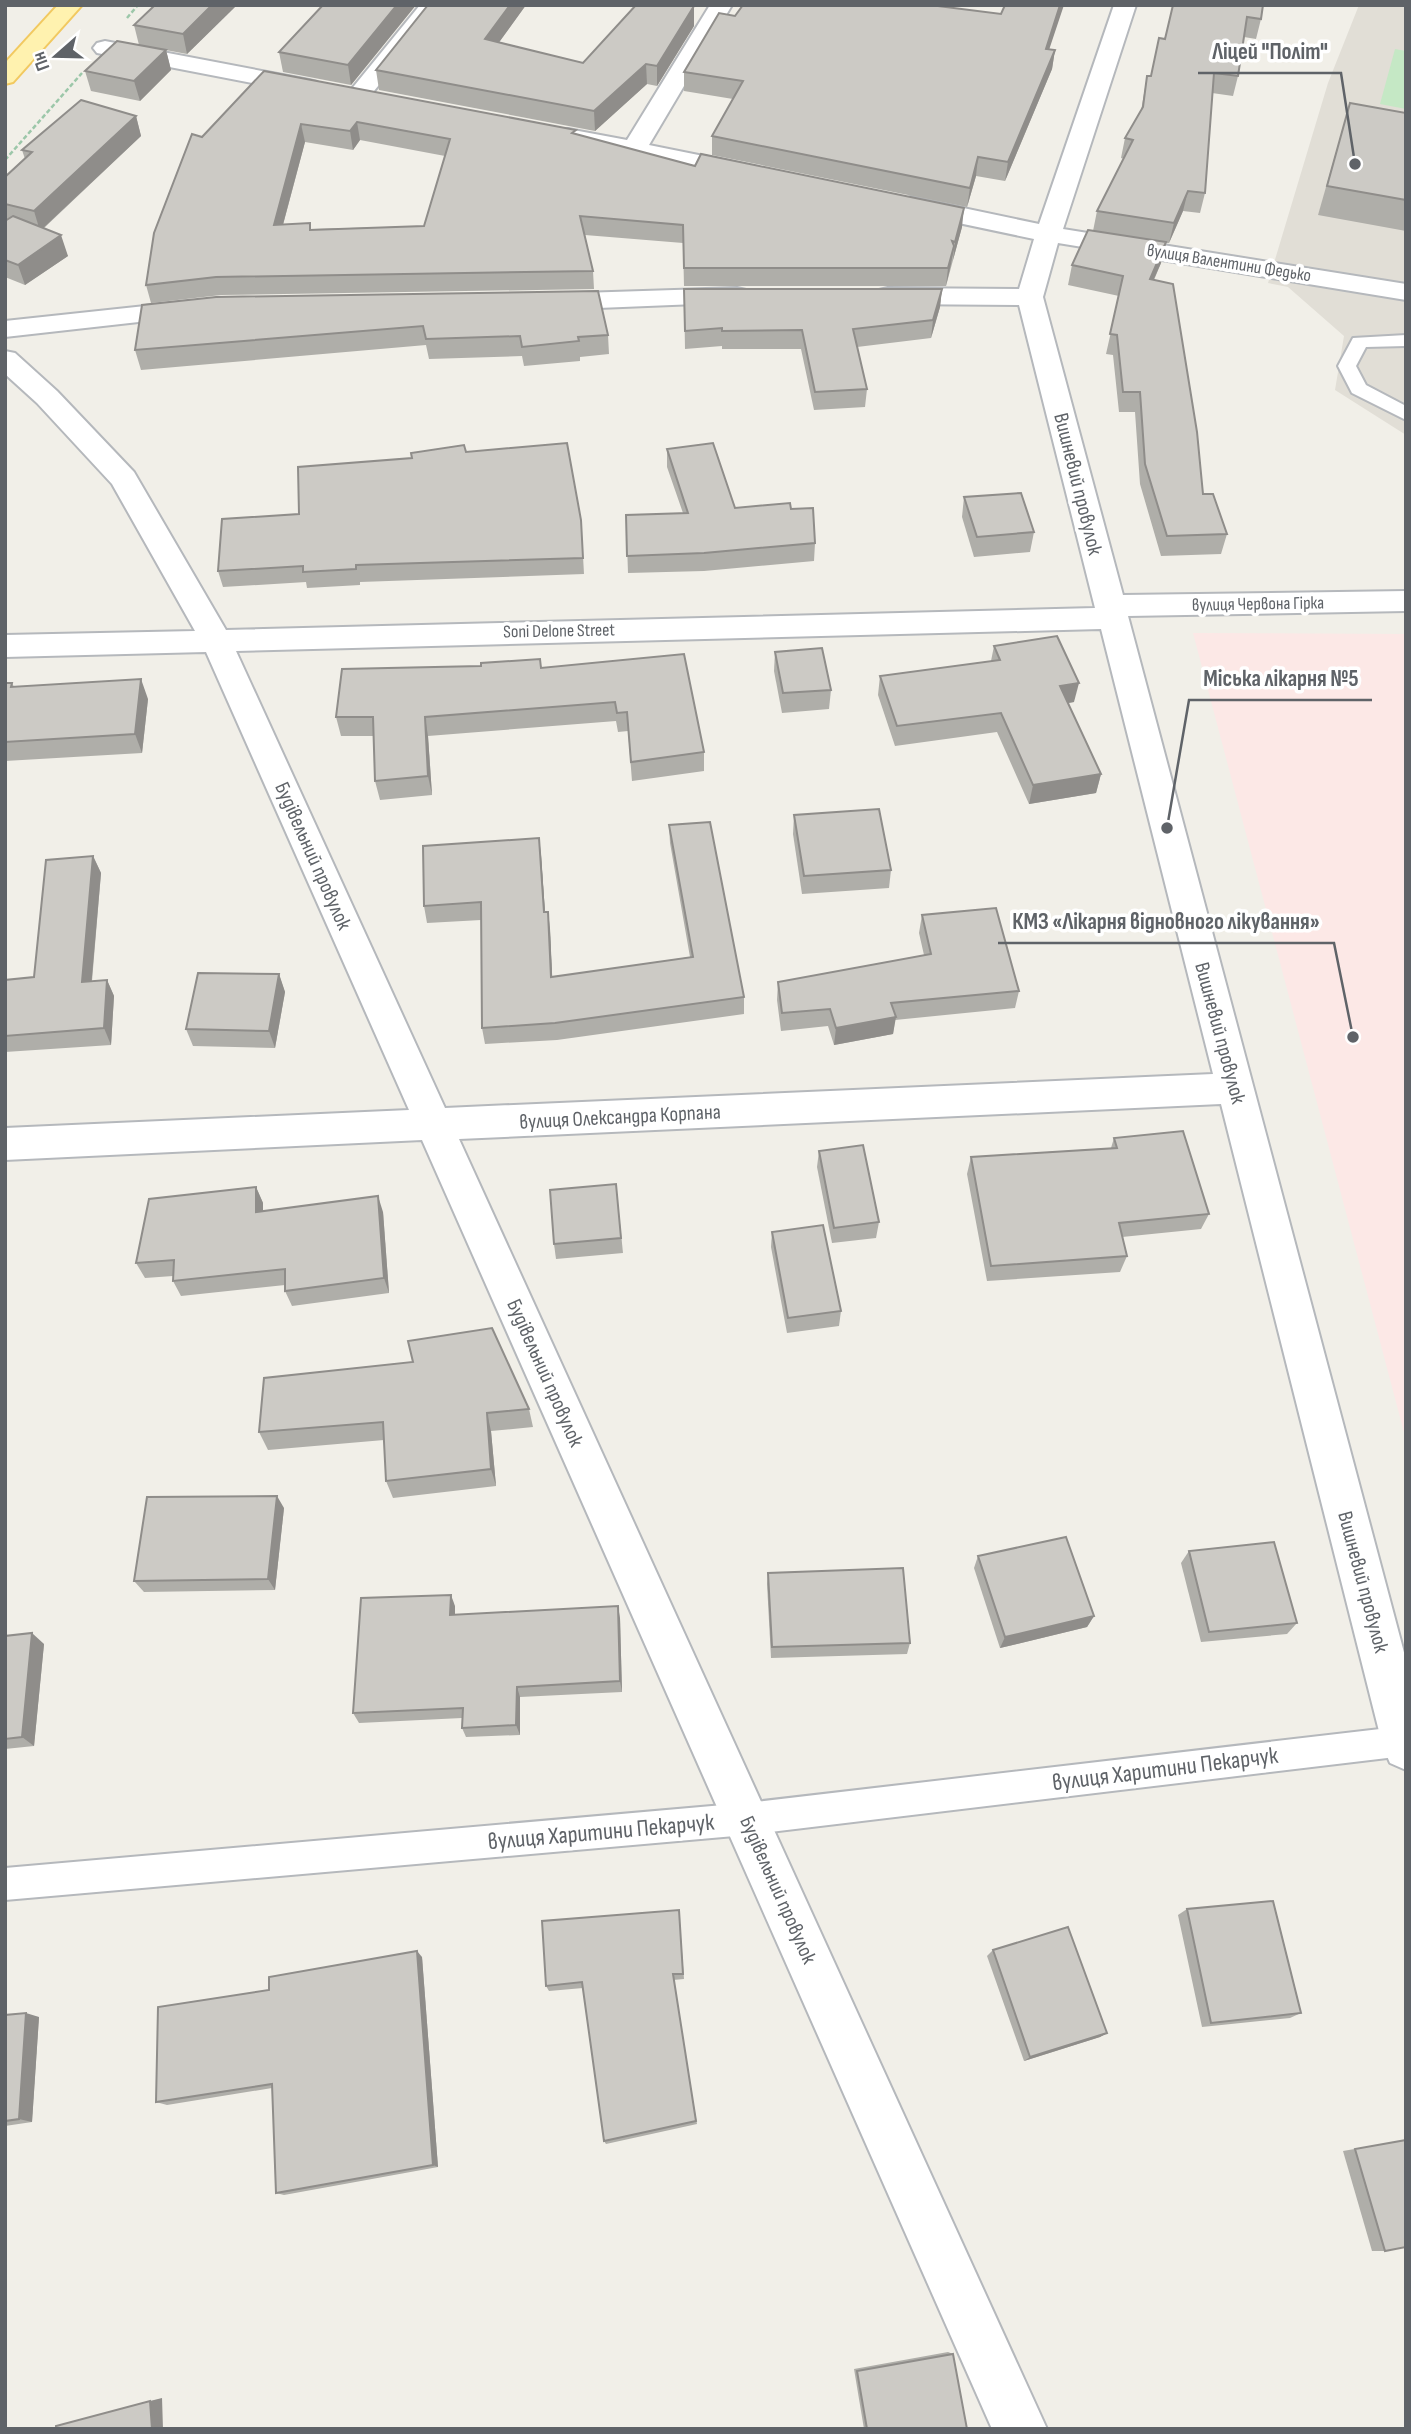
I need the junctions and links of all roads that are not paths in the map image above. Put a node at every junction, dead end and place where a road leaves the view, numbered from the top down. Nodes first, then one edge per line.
1 (71, 5) edge
2 (432, 5) edge
3 (721, 5) edge
4 (1125, 5) edge
5 (105, 48) edge
6 (5, 77) edge
7 (358, 96) junction
8 (384, 101) edge
9 (542, 131) edge
10 (634, 149) junction
11 (768, 176) edge
12 (888, 201) edge
13 (1048, 234) junction
14 (1406, 292) edge
15 (761, 296) edge
16 (868, 296) edge
17 (1030, 297) junction
18 (525, 302) edge
19 (221, 306) edge
20 (5, 329) edge
21 (1406, 340) edge
22 (5, 359) edge
23 (1406, 414) edge
24 (1406, 601) edge
25 (1111, 612) junction
26 (216, 640) junction
27 (5, 646) edge
28 (1235, 1088) junction
29 (434, 1126) junction
30 (5, 1144) edge
31 (1405, 1744) edge
32 (746, 1819) junction
33 (5, 1884) edge
34 (1020, 2429) edge

1 - 6 main road
2 - 7 street
3 - 10 street
4 - 13 street
5 - 7 street
7 - 8 street
9 - 10 street
10 - 11 street
12 - 13 street, вулиця Валентини Федько
13 - 14 street, вулиця Валентини Федько
13 - 17 street
15 - 18 street
16 - 17 street
17 - 25 street, Вишневий провулок
19 - 20 street
21 - 23 lane
22 - 26 street, Будівельний провулок
24 - 25 street, вулиця Червона Гірка
25 - 26 street, Soni Delone Street
25 - 28 street, Вишневий провулок
26 - 27 street, Soni Delone Street
26 - 29 street, Будівельний провулок
28 - 29 street, вулиця Олександра Корпана
28 - 31 street, Вишневий провулок
29 - 30 street, вулиця Олександра Корпана
29 - 32 street, Будівельний провулок
31 - 32 lane, вулиця Харитини Пекарчук
32 - 33 lane, вулиця Харитини Пекарчук
32 - 34 street, Будівельний провулок

